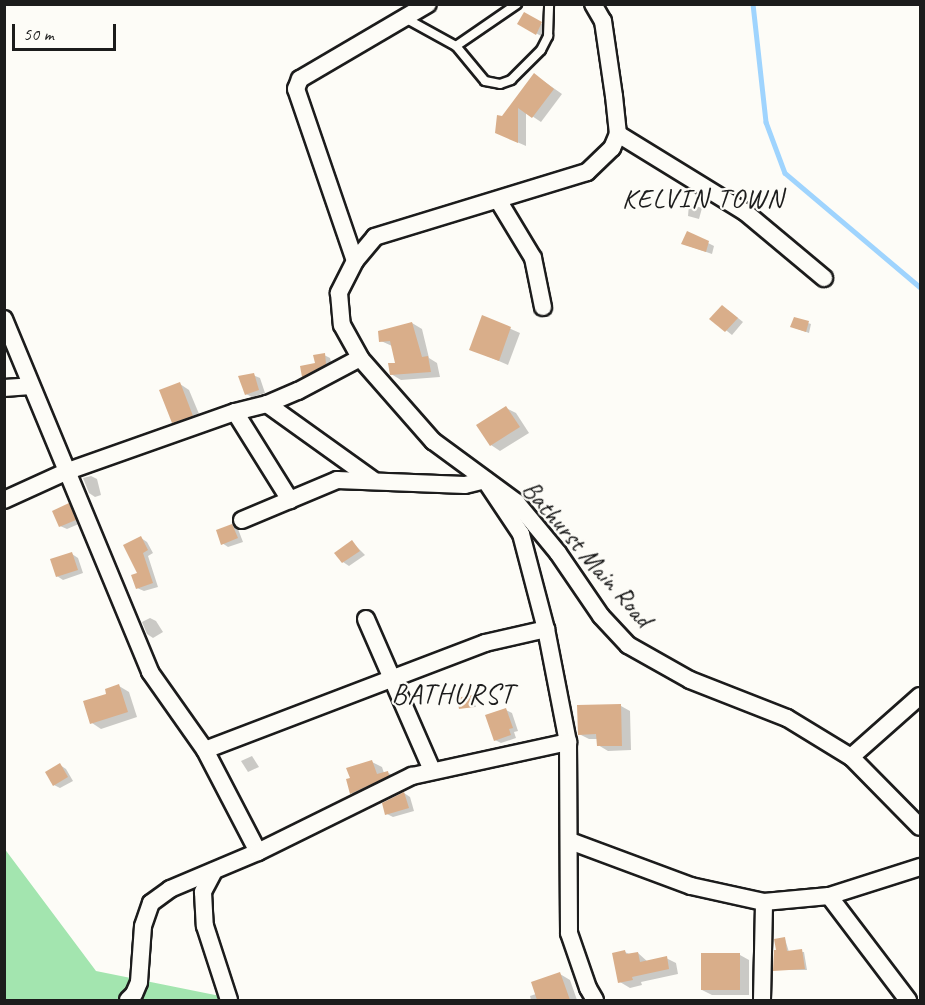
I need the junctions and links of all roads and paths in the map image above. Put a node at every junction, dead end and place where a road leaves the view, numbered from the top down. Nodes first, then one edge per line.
1 (428, 4) edge
2 (517, 4) edge
3 (549, 4) edge
4 (593, 4) edge
5 (405, 18) junction
6 (456, 46) junction
7 (618, 134) junction
8 (498, 200) junction
9 (355, 261) junction
10 (824, 278) dead end
11 (543, 307) dead end
12 (4, 319) edge
13 (360, 358) junction
14 (30, 386) junction
15 (4, 388) edge
16 (267, 404) junction
17 (235, 412) junction
18 (68, 471) junction
19 (373, 480) junction
20 (485, 480) junction
21 (4, 500) edge
22 (290, 500) junction
23 (242, 520) dead end
24 (366, 620) dead end
25 (546, 629) junction
26 (392, 678) junction
27 (921, 696) edge
28 (568, 742) junction
29 (205, 750) junction
30 (851, 757) junction
31 (432, 770) junction
32 (921, 826) edge
33 (570, 841) junction
34 (258, 852) junction
35 (921, 867) edge
36 (214, 871) junction
37 (828, 896) junction
38 (764, 902) junction
39 (128, 1000) edge
40 (229, 1000) edge
41 (595, 1000) edge
42 (762, 1000) edge
43 (908, 1000) edge

1 - 5 street
2 - 6 lane
3 - 6 lane
4 - 7 street
5 - 6 lane
5 - 9 street
7 - 8 street, Bathurst Main Road
7 - 10 street
8 - 9 street, Bathurst Main Road
8 - 11 street
9 - 13 street, Bathurst Main Road
12 - 14 street
13 - 16 street
13 - 20 street, Bathurst Main Road
14 - 15 street
14 - 18 street
16 - 17 street
16 - 19 street
17 - 18 street
17 - 22 street
18 - 21 street
18 - 29 street
19 - 20 street
19 - 22 street
20 - 25 street
20 - 30 street, Bathurst Main Road
22 - 23 street
24 - 26 street
25 - 26 street
25 - 28 street
26 - 29 street
26 - 31 street
27 - 30 street
28 - 31 street
28 - 33 street
29 - 34 street
30 - 32 street, Bathurst Main Road
31 - 34 street
33 - 38 street
33 - 41 street
34 - 36 street
35 - 37 street
36 - 39 street
36 - 40 street
37 - 38 street
37 - 43 street
38 - 42 street

